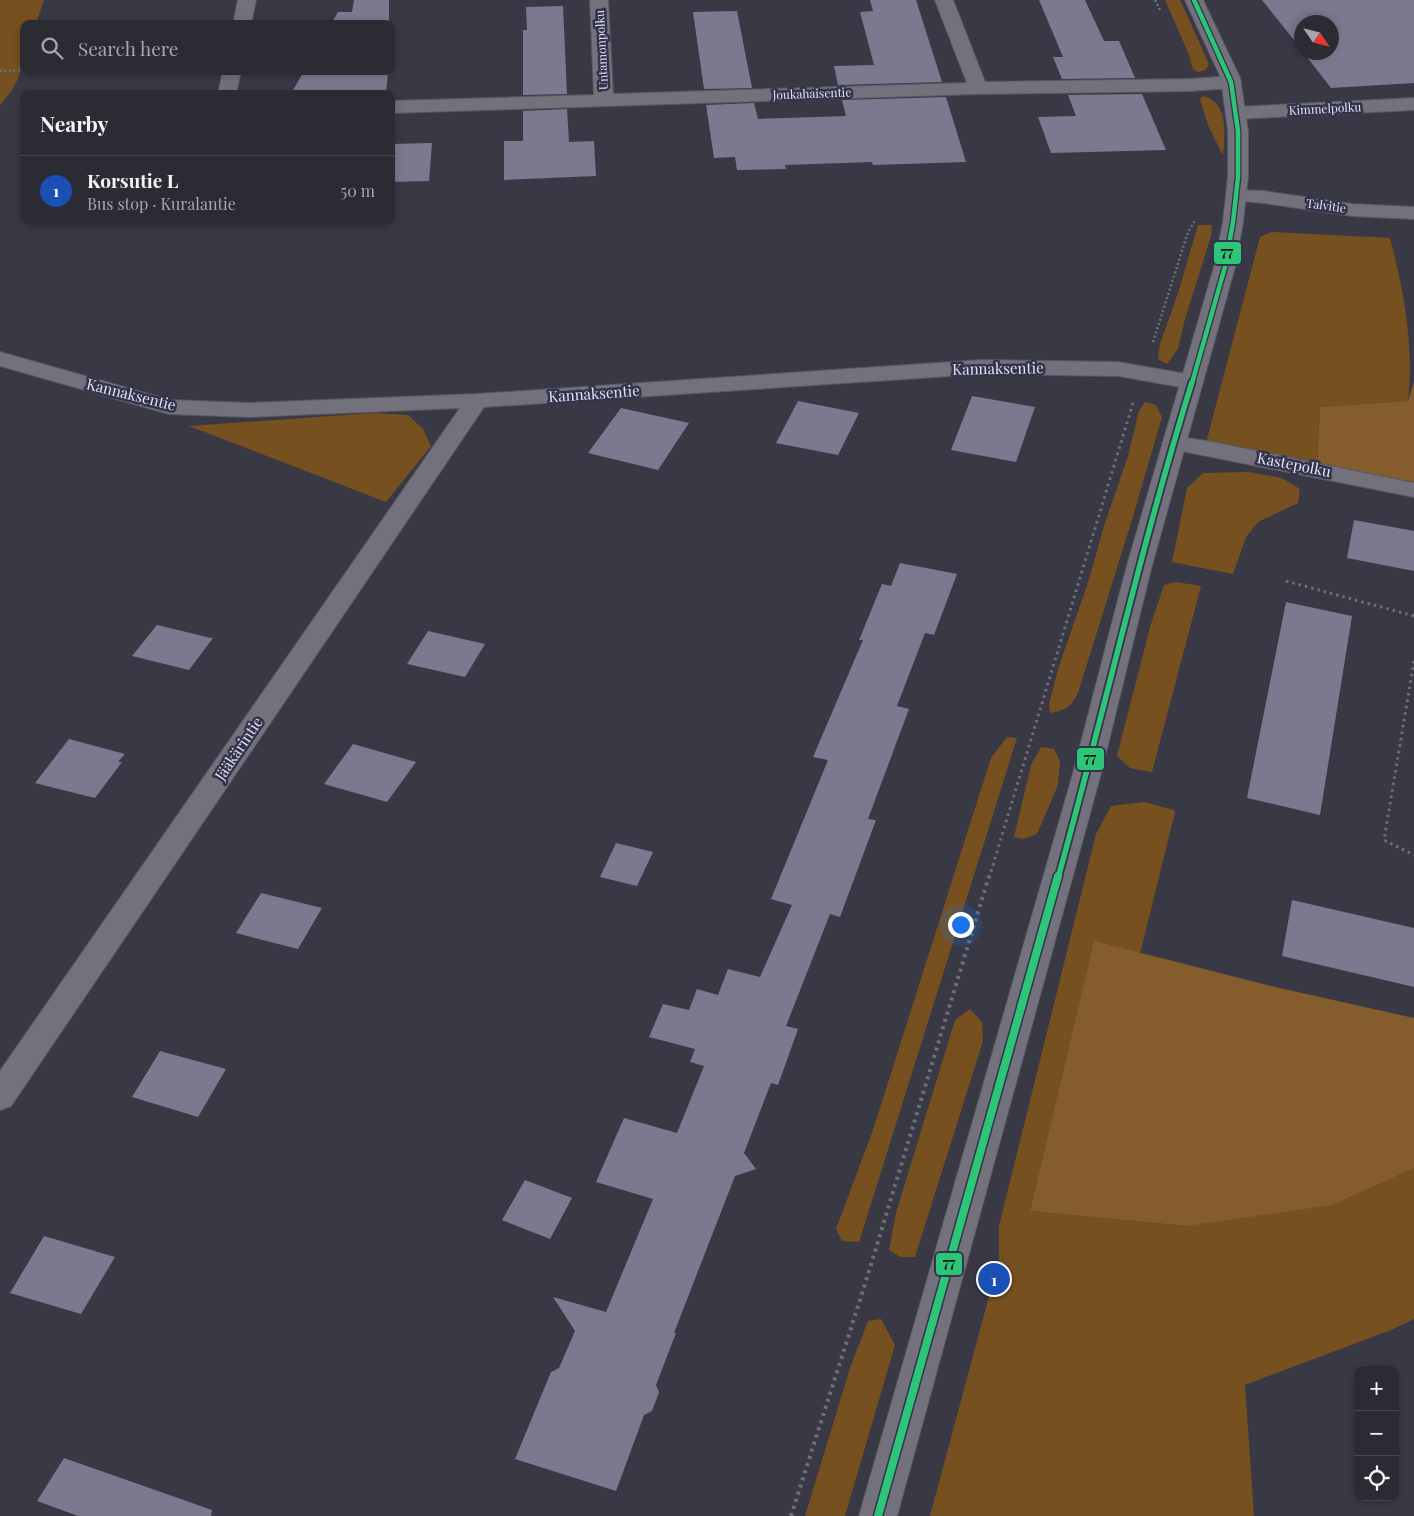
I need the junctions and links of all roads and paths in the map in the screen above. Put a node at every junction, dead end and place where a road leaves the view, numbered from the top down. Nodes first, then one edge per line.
1 (247, 0) edge
2 (600, 0) edge
3 (944, 0) edge
4 (1155, 0) edge
5 (1194, 0) edge
6 (1164, 17) dead end
7 (243, 20) edge
8 (20, 70) edge
9 (0, 71) edge
10 (231, 75) edge
11 (1232, 82) junction
12 (978, 88) junction
13 (228, 90) edge
14 (604, 101) junction
15 (1414, 104) edge
16 (395, 107) edge
17 (1236, 113) junction
18 (1238, 196) junction
19 (1414, 212) edge
20 (1200, 213) dead end
21 (0, 359) edge
22 (1143, 373) junction
23 (1192, 382) junction
24 (477, 401) junction
25 (1174, 443) junction
26 (1414, 490) edge
27 (1286, 581) dead end
28 (1414, 616) edge
29 (1414, 661) edge
30 (1414, 855) edge
31 (0, 1097) edge
32 (791, 1516) edge
33 (878, 1516) edge

1 - 7 street
2 - 14 street, Untamonpolku
3 - 12 street
4 - 6 path
5 - 11 street
8 - 9 path
10 - 13 street
11 - 12 street, Joukahaisentie
11 - 17 street
12 - 14 street, Joukahaisentie
14 - 16 street, Joukahaisentie
15 - 17 street, Kimmelpolku
17 - 18 street
18 - 19 street, Talvitie
18 - 23 street
20 - 22 path
21 - 24 street, Kannaksentie
22 - 23 street, Kannaksentie
22 - 24 street, Kannaksentie
22 - 32 path
23 - 25 street
24 - 31 street, Jääkärintie
25 - 26 street, Kastepolku
25 - 33 street
27 - 28 path
29 - 30 path

